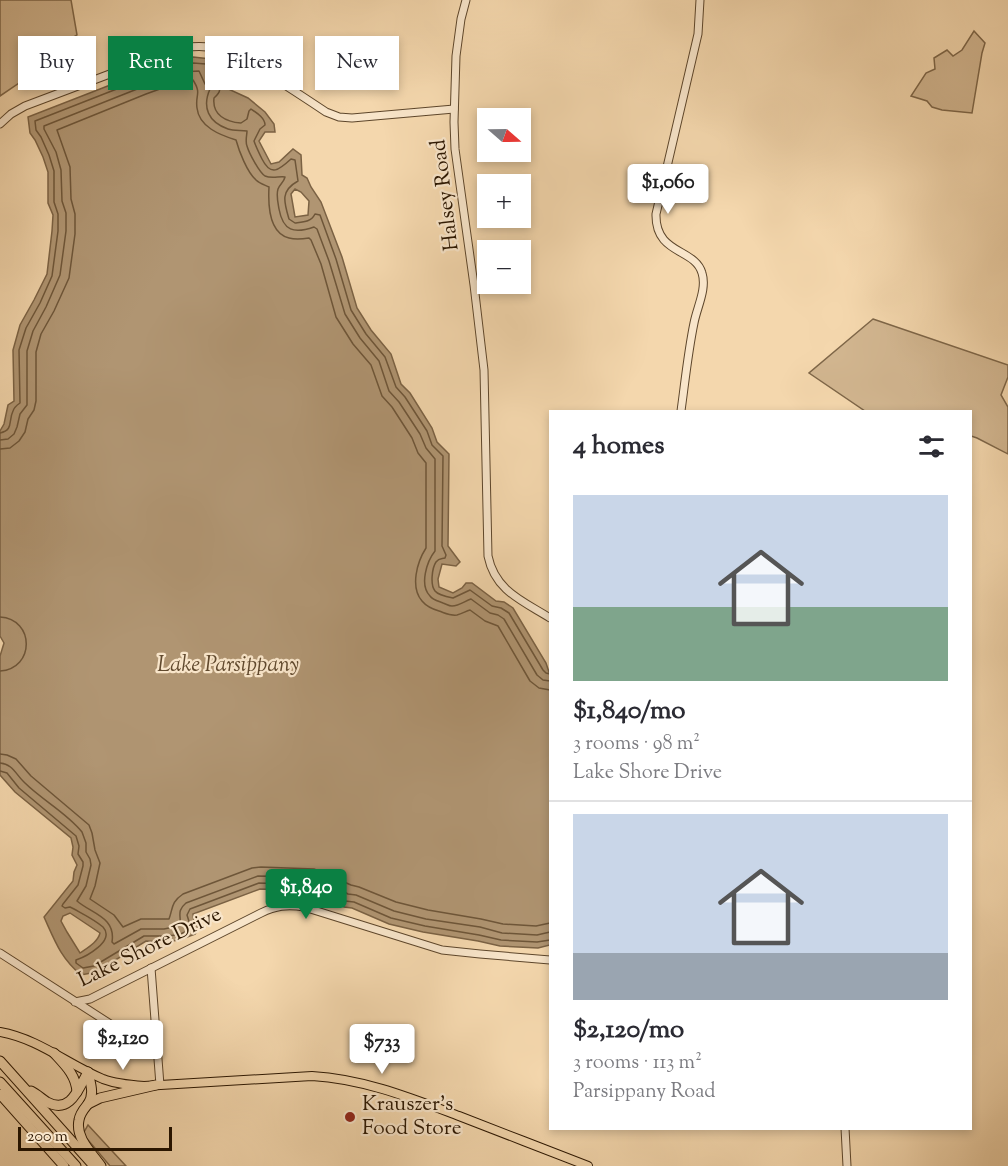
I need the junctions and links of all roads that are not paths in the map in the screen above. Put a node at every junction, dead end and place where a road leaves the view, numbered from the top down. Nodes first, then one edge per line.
1 (466, 0) edge
2 (700, 0) edge
3 (454, 109) junction
4 (0, 124) edge
5 (681, 410) edge
6 (549, 617) edge
7 (0, 953) edge
8 (549, 960) edge
9 (151, 968) junction
10 (75, 1002) junction
11 (0, 1032) edge
12 (54, 1053) junction
13 (157, 1054) junction
14 (0, 1061) edge
15 (88, 1071) junction
16 (18, 1081) junction
17 (0, 1082) edge
18 (158, 1085) junction
19 (77, 1092) junction
20 (0, 1094) edge
21 (0, 1101) edge
22 (88, 1104) junction
23 (16, 1112) junction
24 (845, 1130) edge
25 (64, 1166) edge
26 (76, 1166) edge
27 (94, 1166) edge
28 (101, 1166) edge
29 (588, 1166) edge
30 (847, 1166) edge

1 - 3 street, Halsey Road
2 - 5 street
3 - 4 street
3 - 6 street, Halsey Road
7 - 10 street
8 - 9 street, Lake Shore Drive
9 - 10 street, Lake Shore Drive
9 - 13 street
10 - 13 street
11 - 12 main road
12 - 15 main road
12 - 19 highway
13 - 18 street
14 - 16 highway
15 - 18 main road
15 - 19 highway
15 - 22 highway
16 - 19 highway
16 - 27 highway
17 - 26 highway
18 - 22 highway
18 - 29 main road
20 - 23 highway
21 - 23 highway
22 - 28 highway
23 - 25 highway
24 - 30 street

